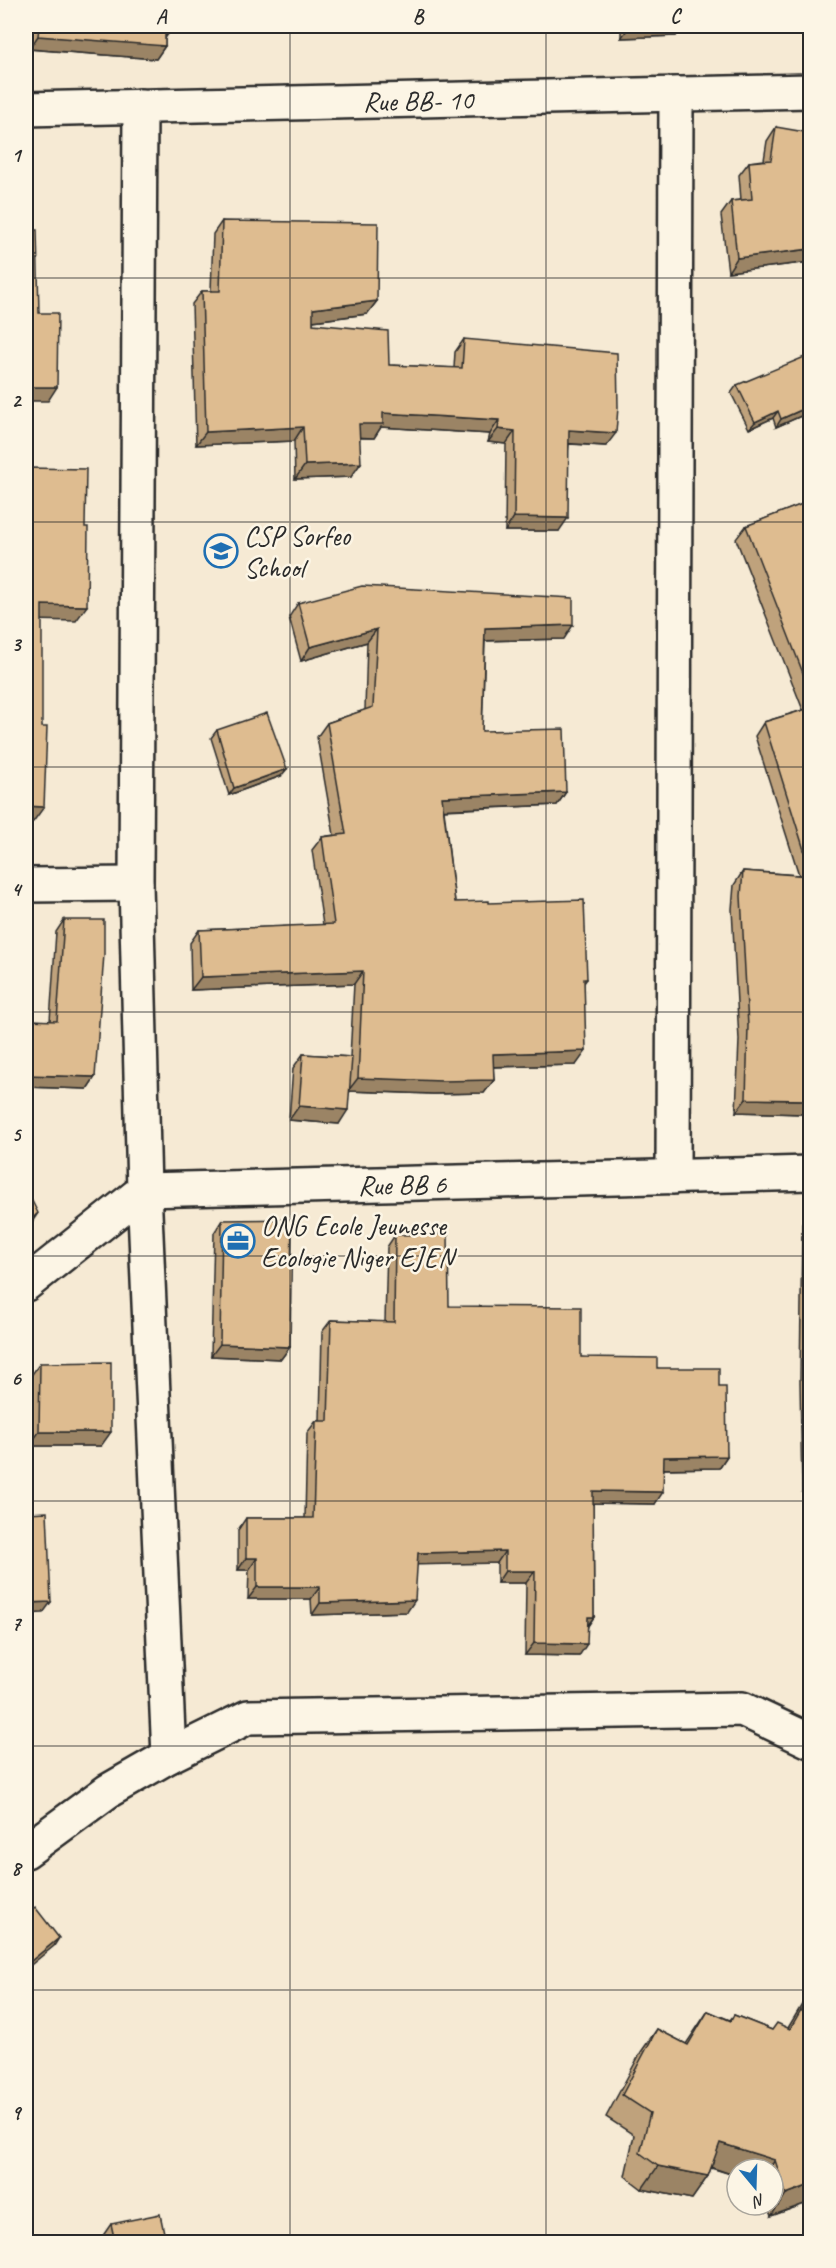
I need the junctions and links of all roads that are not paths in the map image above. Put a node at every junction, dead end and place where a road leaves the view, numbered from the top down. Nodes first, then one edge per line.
1 (810, 91) edge
2 (676, 94) junction
3 (140, 106) junction
4 (26, 109) edge
5 (136, 884) junction
6 (26, 885) edge
7 (810, 1173) edge
8 (673, 1177) junction
9 (144, 1190) junction
10 (26, 1284) edge
11 (810, 1741) edge
12 (169, 1756) junction
13 (26, 1851) edge

1 - 2 street, Rue BB- 10
2 - 3 street, Rue BB- 10
2 - 8 street
3 - 4 street, Rue BB- 10
3 - 5 street
5 - 6 street
5 - 9 street
7 - 8 street, Rue BB 6
8 - 9 street, Rue BB 6
9 - 10 street
9 - 12 street
11 - 12 street
12 - 13 street

